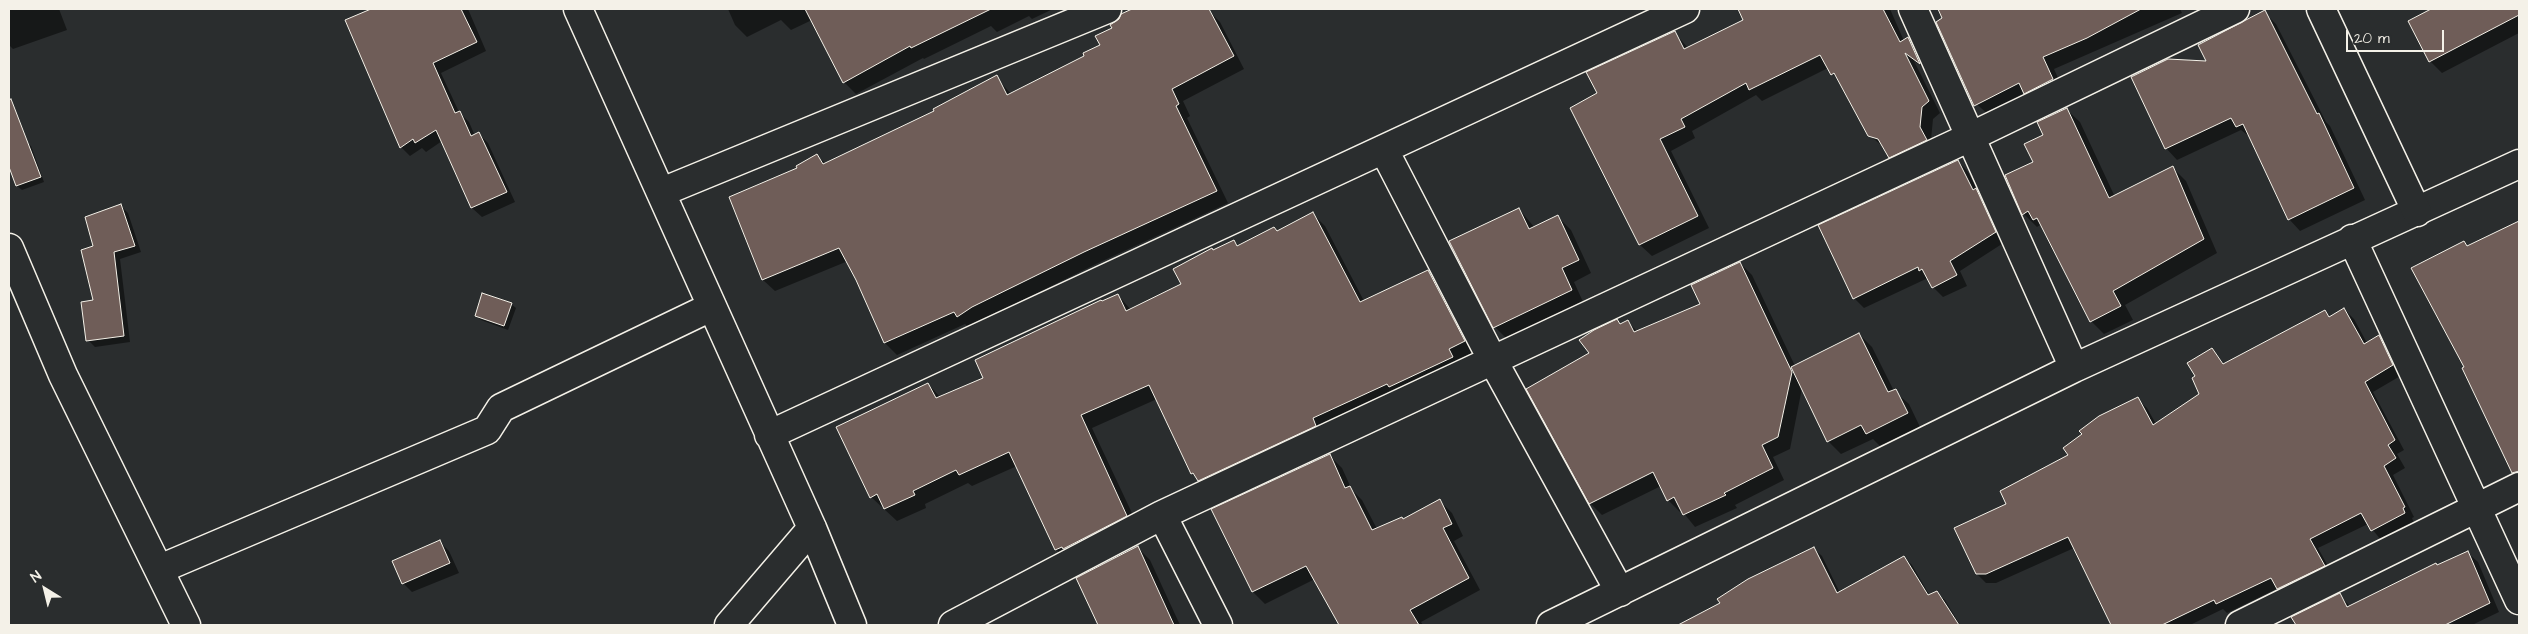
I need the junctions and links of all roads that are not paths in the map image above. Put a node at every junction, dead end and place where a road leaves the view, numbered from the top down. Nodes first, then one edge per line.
1 (578, 9) edge
2 (1108, 9) edge
3 (1685, 9) edge
4 (1913, 9) edge
5 (2235, 9) edge
6 (2321, 9) edge
7 (1970, 137) junction
8 (1384, 150) junction
9 (2519, 164) edge
10 (662, 192) junction
11 (2417, 212) junction
12 (2352, 239) junction
13 (9, 248) edge
14 (711, 307) junction
15 (1492, 359) junction
16 (2074, 368) junction
17 (769, 434) junction
18 (2519, 487) edge
19 (2475, 508) junction
20 (1162, 515) junction
21 (812, 528) junction
22 (160, 569) junction
23 (1620, 592) junction
24 (2519, 600) edge
25 (1561, 623) edge
26 (186, 625) edge
27 (729, 625) edge
28 (852, 625) edge
29 (953, 625) edge
30 (1218, 625) edge
31 (2240, 625) edge

1 - 10 street
2 - 10 street
3 - 8 street
4 - 7 street
5 - 7 street
6 - 11 street
7 - 15 street
7 - 16 street
8 - 15 street
8 - 17 street
9 - 11 street
10 - 14 street
11 - 12 street
12 - 16 street
12 - 19 street
13 - 22 street
14 - 17 street
14 - 22 street
15 - 20 street
15 - 23 street
16 - 23 street
17 - 21 street
18 - 19 street
19 - 24 street
19 - 31 street
20 - 29 street
20 - 30 street
21 - 27 street
21 - 28 street
22 - 26 street
23 - 25 street

